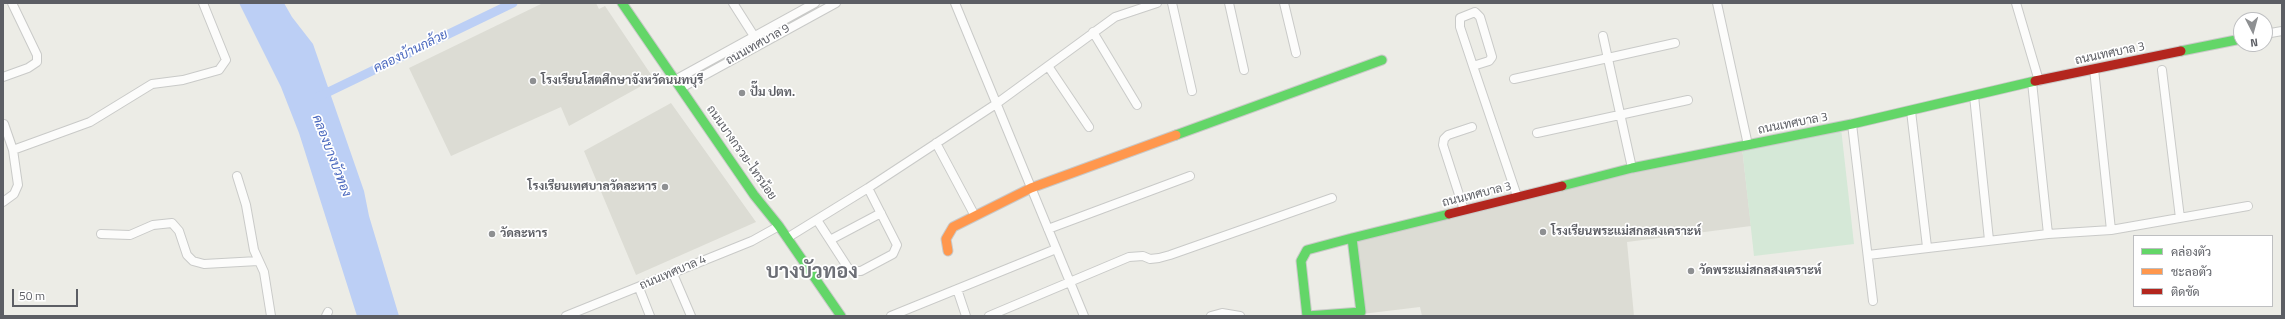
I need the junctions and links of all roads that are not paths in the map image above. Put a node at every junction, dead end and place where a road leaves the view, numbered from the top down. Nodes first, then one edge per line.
1 (12, 3) edge
2 (203, 3) edge
3 (622, 3) edge
4 (733, 3) edge
5 (815, 3) edge
6 (836, 3) edge
7 (955, 3) edge
8 (1157, 3) edge
9 (1172, 3) edge
10 (1229, 3) edge
11 (1284, 3) edge
12 (1717, 3) edge
13 (2016, 3) edge
14 (1093, 32) junction
15 (754, 36) junction
16 (1602, 36) dead end
17 (2233, 41) edge
18 (1675, 43) dead end
19 (1296, 53) dead end
20 (1607, 58) junction
21 (1382, 60) dead end
22 (1048, 66) junction
23 (1473, 66) junction
24 (1244, 70) dead end
25 (2094, 70) junction
26 (2162, 70) dead end
27 (3, 77) edge
28 (1514, 79) dead end
29 (675, 80) junction
30 (2036, 81) junction
31 (681, 88) junction
32 (1192, 91) dead end
33 (1974, 96) junction
34 (1688, 100) dead end
35 (996, 104) junction
36 (1137, 105) dead end
37 (1911, 112) junction
38 (1621, 113) junction
39 (4, 124) edge
40 (1852, 124) junction
41 (1089, 127) dead end
42 (1472, 127) dead end
43 (1537, 133) dead end
44 (936, 143) junction
45 (1748, 145) junction
46 (13, 150) junction
47 (1632, 168) junction
48 (237, 176) dead end
49 (1190, 176) dead end
50 (868, 188) junction
51 (1031, 188) junction
52 (1517, 196) junction
53 (1332, 198) dead end
54 (3, 202) edge
55 (2248, 206) dead end
56 (1464, 210) junction
57 (881, 213) junction
58 (974, 216) junction
59 (2180, 218) junction
60 (817, 220) junction
61 (779, 226) junction
62 (1048, 229) junction
63 (2111, 230) junction
64 (101, 234) dead end
65 (2048, 234) junction
66 (787, 238) junction
67 (1352, 238) junction
68 (830, 240) junction
69 (1989, 240) junction
70 (1927, 247) junction
71 (1056, 249) junction
72 (948, 252) dead end
73 (1868, 255) junction
74 (258, 261) junction
75 (673, 274) junction
76 (1071, 282) junction
77 (639, 288) junction
78 (956, 289) junction
79 (1873, 301) dead end
80 (271, 316) edge
81 (566, 316) edge
82 (650, 316) edge
83 (692, 316) edge
84 (841, 316) edge
85 (891, 316) edge
86 (966, 316) edge
87 (988, 316) edge
88 (1084, 316) edge
89 (1211, 316) edge
90 (1240, 316) edge
91 (1307, 316) edge

1 - 27 street
2 - 46 street
3 - 29 street, ถนนบางกรวย-ไทรน้อย
4 - 15 street
5 - 15 street, ถนนเทศบาล 9
6 - 31 street, ถนนเทศบาล 9
7 - 35 street
8 - 14 street
9 - 32 street
10 - 24 street
11 - 19 street
12 - 45 street
13 - 30 street
14 - 22 street
14 - 36 street
15 - 29 street, ถนนเทศบาล 9
16 - 20 street
17 - 25 street, ถนนเทศบาล 3
18 - 20 street
20 - 28 street
20 - 38 street
21 - 51 street
22 - 35 street
22 - 41 street
23 - 23 street
23 - 52 street
25 - 30 street, ถนนเทศบาล 3
25 - 63 street
26 - 59 street
29 - 31 street, ถนนบางกรวย-ไทรน้อย
30 - 33 street, ถนนเทศบาล 3
30 - 65 street
31 - 61 street, ถนนบางกรวย-ไทรน้อย
33 - 37 street, ถนนเทศบาล 3
33 - 69 street
34 - 38 street
35 - 44 street
35 - 51 street
37 - 40 street, ถนนเทศบาล 3
37 - 70 street
38 - 43 street
38 - 47 street
39 - 46 street
40 - 45 street, ถนนเทศบาล 3
40 - 73 street
42 - 56 street
44 - 50 street
44 - 58 street
45 - 47 street, ถนนเทศบาล 3
46 - 54 street
47 - 52 street, ถนนเทศบาล 3
48 - 74 street
49 - 62 street
50 - 57 street
50 - 60 street
51 - 58 street
51 - 62 street
52 - 56 street, ถนนเทศบาล 3
53 - 76 street
55 - 59 street
56 - 67 street, ถนนเทศบาล 3
57 - 68 street
57 - 68 street
58 - 72 street
59 - 63 street
60 - 66 street
60 - 68 street
61 - 66 street, ถนนบางกรวย-ไทรน้อย
61 - 75 street, ถนนเทศบาล 4
62 - 71 street
63 - 65 street
64 - 74 street
65 - 69 street
66 - 84 street, ถนนบางกรวย-ไทรน้อย
67 - 91 street, ถนนเทศบาล 3
67 - 91 street, ถนนเทศบาล 3
69 - 70 street
70 - 73 street
71 - 76 street
71 - 78 street
73 - 79 street
74 - 80 street
75 - 77 street, ถนนเทศบาล 4
75 - 83 street
76 - 87 street
76 - 88 street
77 - 81 street, ถนนเทศบาล 4
77 - 82 street
78 - 85 street
78 - 86 street
89 - 90 street

